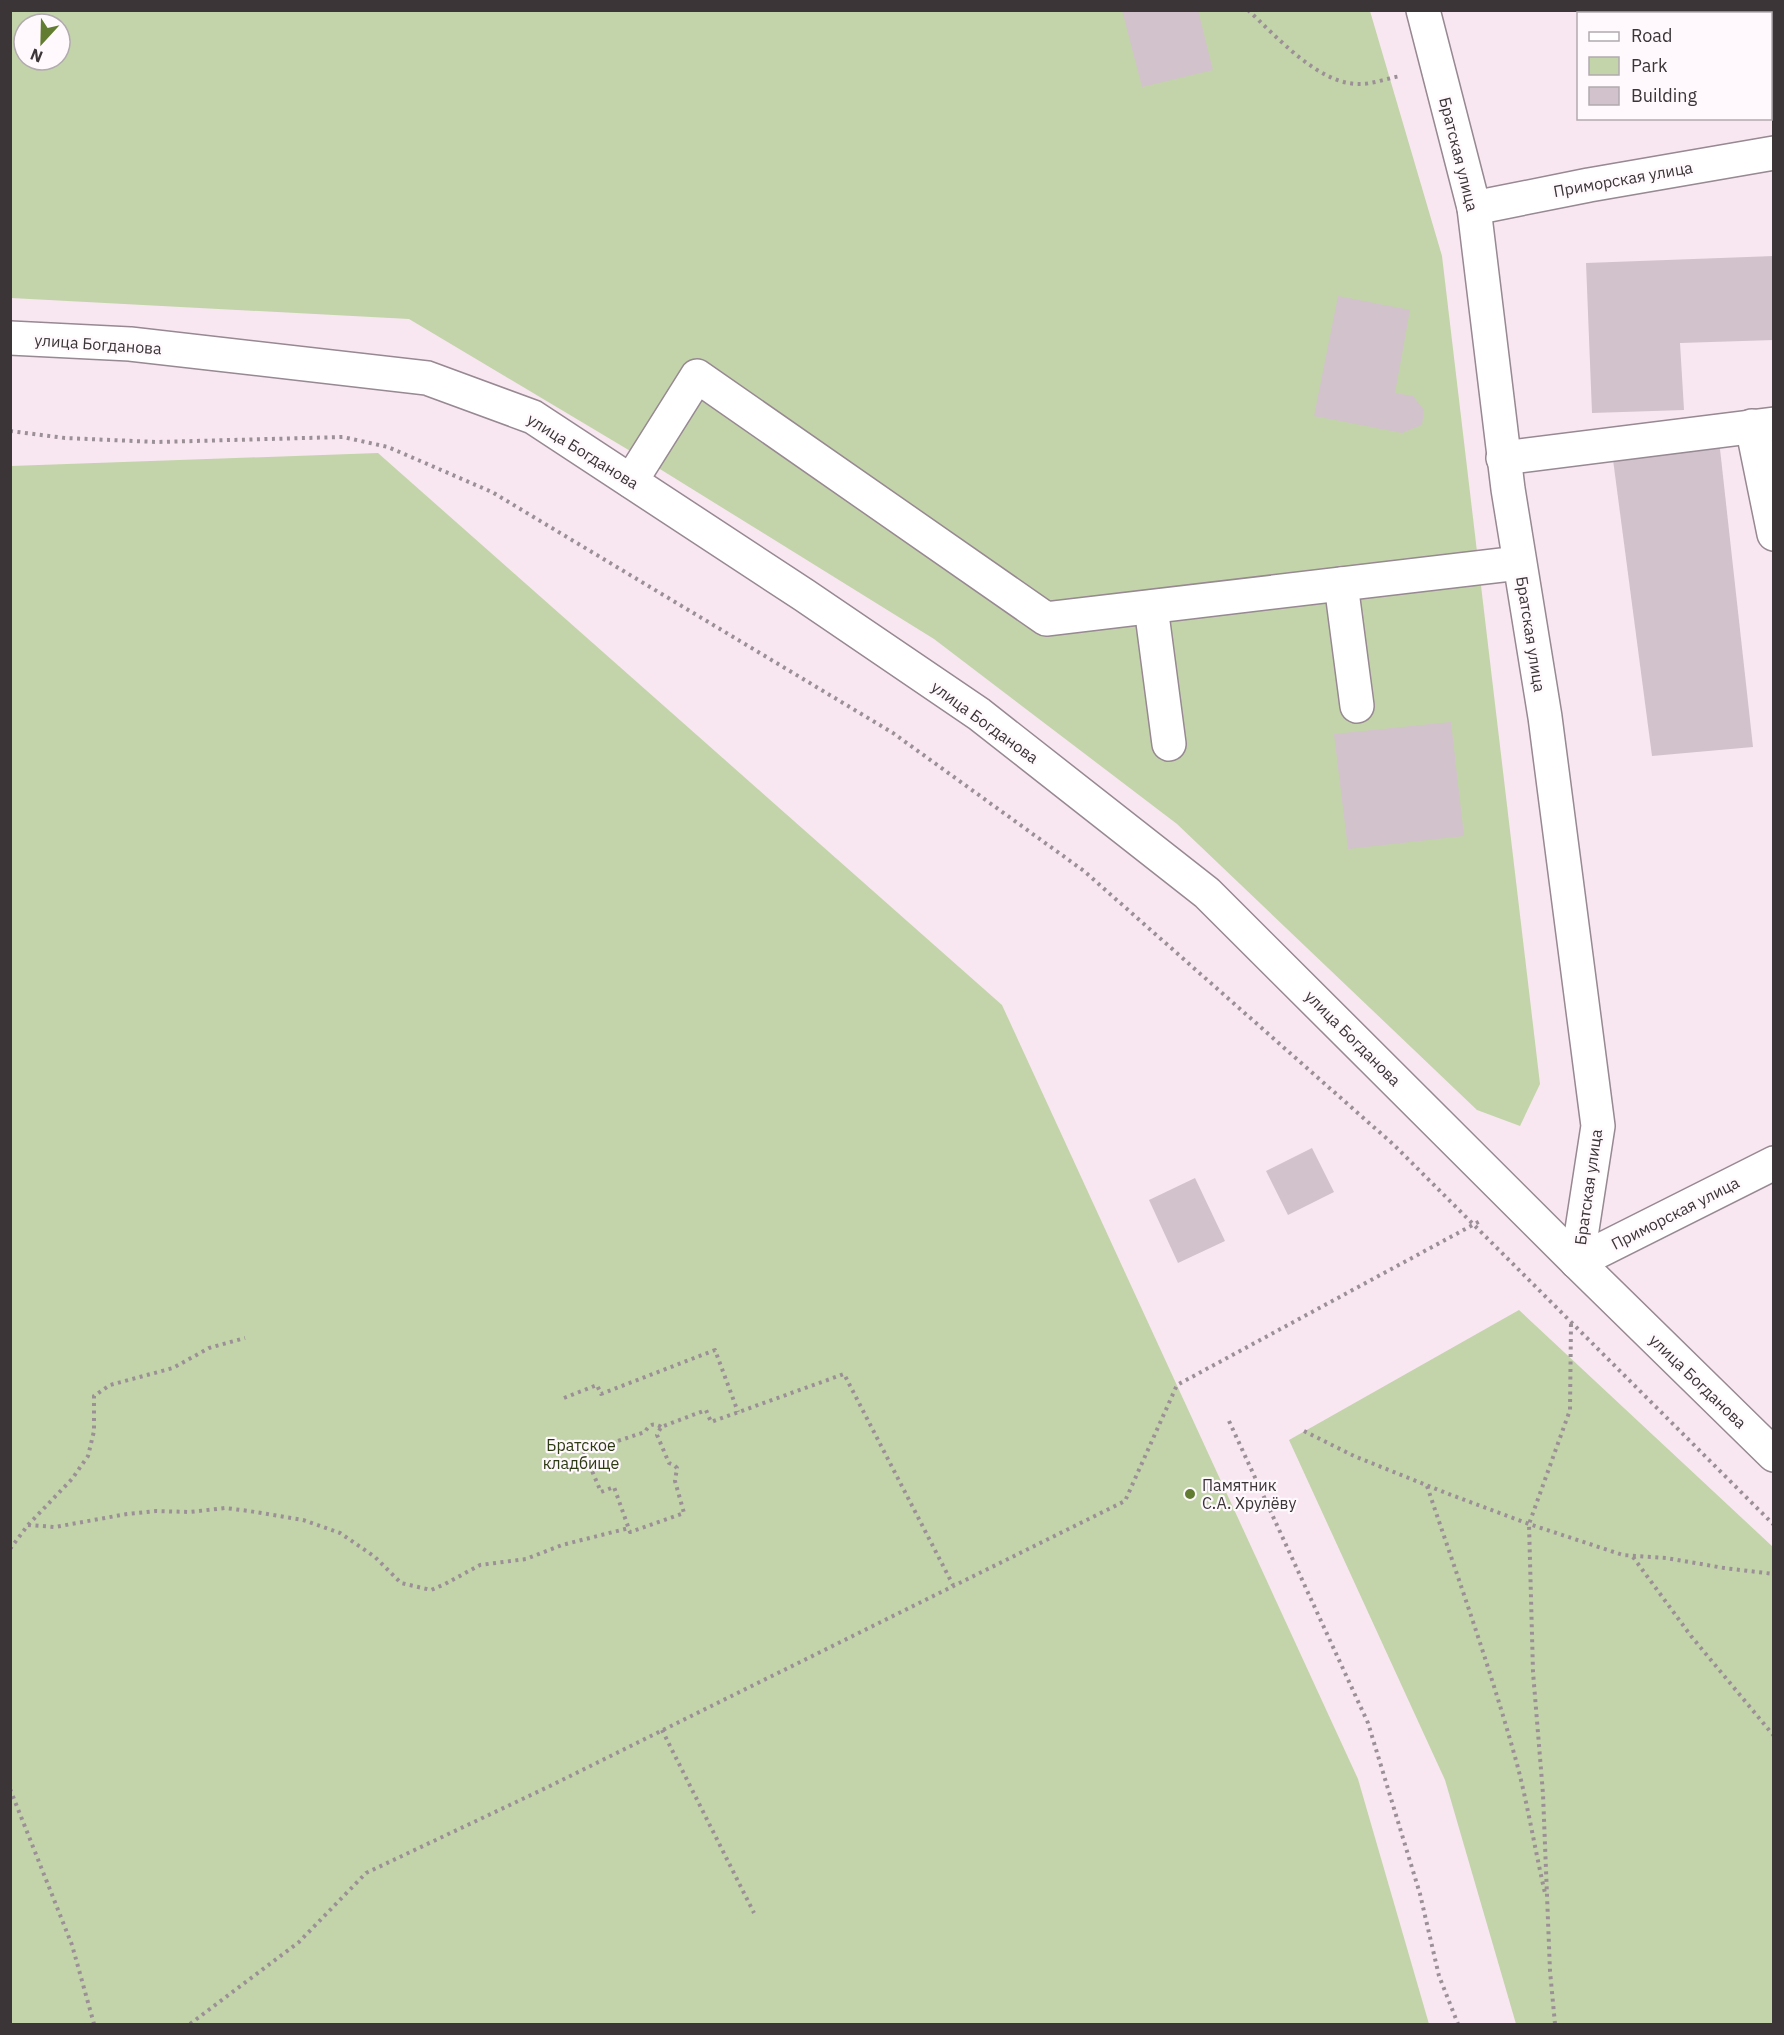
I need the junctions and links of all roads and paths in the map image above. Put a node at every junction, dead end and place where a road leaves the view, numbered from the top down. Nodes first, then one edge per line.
1 (1248, 10) edge
2 (1423, 10) edge
3 (1438, 68) junction
4 (1773, 153) edge
5 (1474, 208) junction
6 (10, 338) edge
7 (1763, 425) edge
8 (10, 431) edge
9 (1503, 458) junction
10 (631, 481) junction
11 (1773, 534) edge
12 (1519, 563) junction
13 (1341, 584) junction
14 (1151, 607) junction
15 (1357, 706) dead end
16 (1169, 744) dead end
17 (1773, 1163) edge
18 (1517, 1201) junction
19 (1474, 1225) junction
20 (1577, 1262) junction
21 (1571, 1322) junction
22 (245, 1338) dead end
23 (564, 1398) dead end
24 (738, 1412) junction
25 (1229, 1420) dead end
26 (661, 1427) junction
27 (1304, 1431) dead end
28 (1773, 1455) edge
29 (1427, 1485) junction
30 (1529, 1524) junction
31 (28, 1525) junction
32 (1773, 1525) edge
33 (629, 1528) junction
34 (10, 1550) edge
35 (1633, 1556) junction
36 (1773, 1574) edge
37 (953, 1585) junction
38 (663, 1730) junction
39 (1773, 1736) edge
40 (10, 1789) edge
41 (1547, 1903) junction
42 (754, 1913) dead end
43 (94, 2025) edge
44 (190, 2025) edge
45 (1458, 2025) edge
46 (1555, 2025) edge

1 - 3 path
2 - 3 main road, Братская улица
3 - 5 main road, Братская улица
4 - 5 main road, Приморская улица
5 - 9 main road, Братская улица
6 - 10 main road, улица Богданова
7 - 9 main road
7 - 11 main road
8 - 19 path
9 - 12 main road, Братская улица
10 - 14 main road
10 - 18 main road, улица Богданова
12 - 13 main road
12 - 20 main road, Братская улица
13 - 14 main road
13 - 15 main road
14 - 16 main road
17 - 20 main road, Приморская улица
18 - 19 path
18 - 20 main road, улица Богданова
19 - 21 path
19 - 37 path
20 - 28 main road, улица Богданова
21 - 30 path
21 - 32 path
22 - 31 path
23 - 24 path
24 - 26 path
24 - 37 path
25 - 45 path
26 - 33 path
26 - 33 path
27 - 29 path
29 - 30 path
29 - 41 path
30 - 35 path
30 - 41 path
31 - 33 path
31 - 34 path
35 - 36 path
35 - 39 path
37 - 38 path
38 - 42 path
38 - 44 path
40 - 43 path
41 - 46 path

